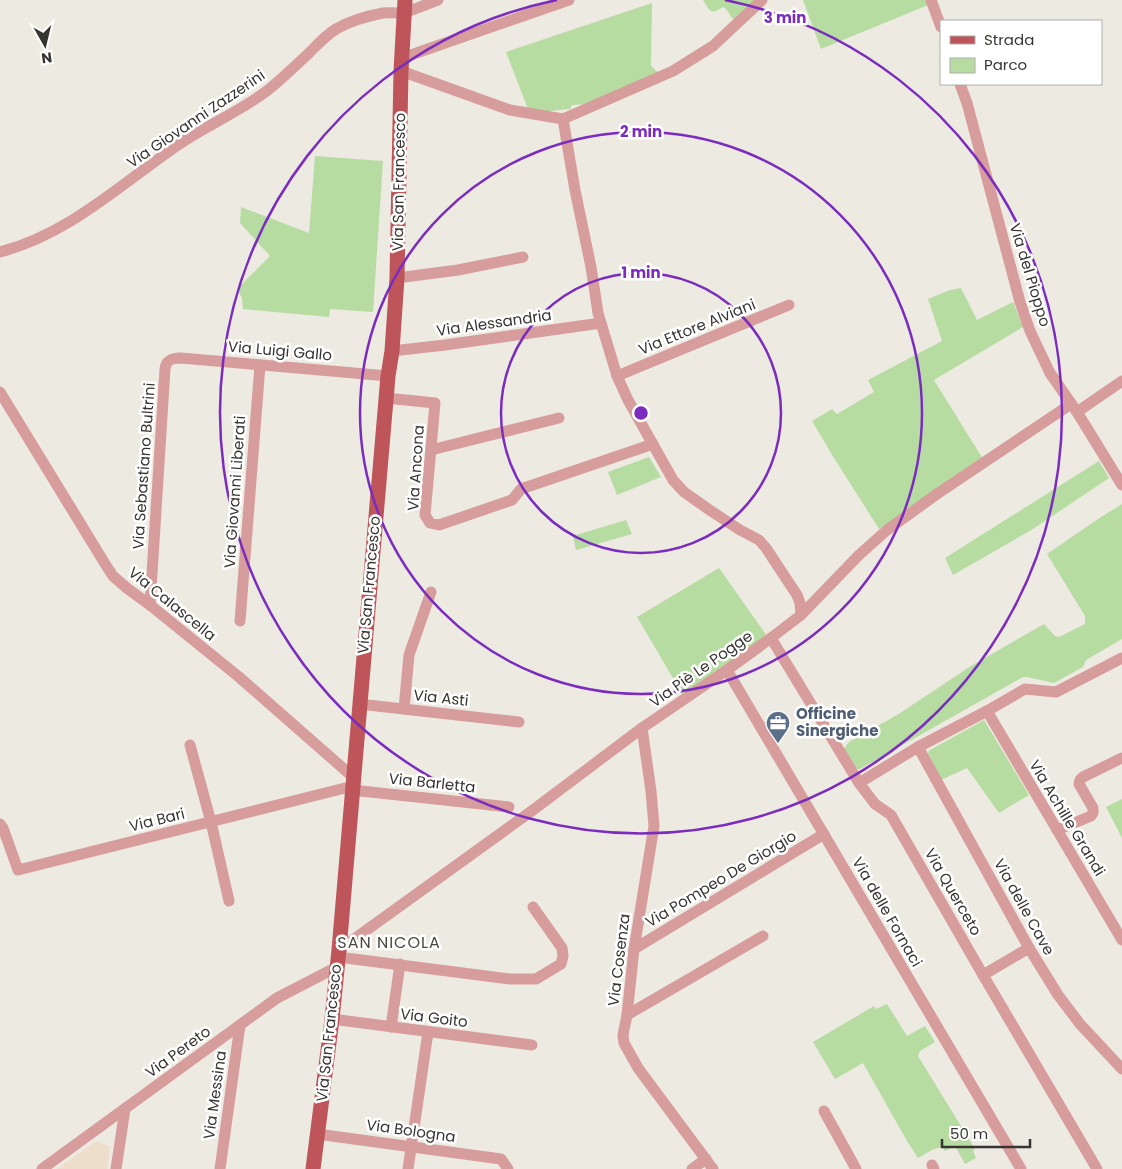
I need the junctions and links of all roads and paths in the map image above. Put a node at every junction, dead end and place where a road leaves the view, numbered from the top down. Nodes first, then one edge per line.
1 (438, 0) edge
2 (569, 0) edge
3 (762, 0) edge
4 (931, 0) edge
5 (404, 6) edge
6 (940, 24) edge
7 (402, 64) junction
8 (960, 85) edge
9 (563, 119) junction
10 (0, 252) edge
11 (523, 258) dead end
12 (397, 278) junction
13 (789, 305) dead end
14 (601, 323) junction
15 (392, 351) junction
16 (169, 360) joint
17 (260, 365) junction
18 (388, 376) junction
19 (617, 376) junction
20 (1122, 381) edge
21 (0, 392) edge
22 (386, 398) junction
23 (1074, 408) junction
24 (559, 418) dead end
25 (653, 444) junction
26 (431, 450) junction
27 (1122, 485) edge
28 (431, 592) dead end
29 (150, 605) junction
30 (801, 615) junction
31 (240, 621) dead end
32 (771, 638) junction
33 (1122, 658) edge
34 (727, 670) junction
35 (359, 704) junction
36 (404, 709) junction
37 (987, 711) junction
38 (519, 722) dead end
39 (642, 728) junction
40 (190, 746) dead end
41 (918, 747) junction
42 (1122, 758) edge
43 (859, 782) junction
44 (353, 783) junction
45 (509, 807) dead end
46 (211, 822) junction
47 (0, 824) edge
48 (1057, 830) junction
49 (824, 834) junction
50 (229, 901) dead end
51 (533, 907) dead end
52 (763, 936) dead end
53 (1122, 940) edge
54 (1029, 948) junction
55 (634, 949) junction
56 (338, 958) junction
57 (400, 964) junction
58 (984, 975) junction
59 (627, 1016) junction
60 (332, 1019) junction
61 (240, 1025) junction
62 (391, 1027) junction
63 (428, 1032) junction
64 (532, 1045) dead end
65 (1122, 1069) edge
66 (125, 1109) junction
67 (824, 1111) dead end
68 (317, 1134) junction
69 (412, 1147) junction
70 (706, 1159) junction
71 (42, 1169) edge
72 (116, 1169) edge
73 (220, 1169) edge
74 (313, 1169) edge
75 (408, 1169) edge
76 (508, 1169) edge
77 (692, 1169) edge
78 (713, 1169) edge
79 (856, 1169) edge
80 (1021, 1169) edge
81 (1097, 1169) edge

1 - 5 street, Via Giovanni Zazzerini
2 - 7 street
3 - 9 street
4 - 6 street
5 - 7 main road, Via San Francesco
5 - 10 street, Via Giovanni Zazzerini
7 - 9 street
7 - 12 main road, Via San Francesco
8 - 23 street, Via del Pioppo
9 - 14 street
11 - 12 street
12 - 15 main road, Via San Francesco
13 - 19 street, Via Ettore Alviani
14 - 15 street, Via Alessandria
14 - 19 street
15 - 18 main road, Via San Francesco
16 - 17 street, Via Luigi Gallo
16 - 29 street, Via Sebastiano Bultrini
17 - 18 street, Via Luigi Gallo
17 - 31 street, Via Giovanni Liberati
18 - 22 main road, Via San Francesco
19 - 25 street
20 - 23 street, Via Piè Le Pogge
21 - 29 street, Via Calascella
22 - 26 street, Via Ancona
22 - 35 main road, Via San Francesco
23 - 27 street, Via del Pioppo
23 - 30 street, Via Piè Le Pogge
24 - 26 street
25 - 26 street, Via Ancona
25 - 30 street
28 - 36 street
29 - 44 street, Via Calascella
30 - 32 street, Via Piè Le Pogge
32 - 34 street, Via Piè Le Pogge
32 - 43 street, Via Querceto
33 - 37 street
34 - 39 street, Via Piè Le Pogge
34 - 49 street, Via delle Fornaci
35 - 36 street, Via Asti
35 - 44 main road, Via San Francesco
36 - 38 street, Via Asti
37 - 41 street
37 - 48 street, Via Achille Grandi
39 - 55 street, Via Cosenza
39 - 56 street, Via Piè Le Pogge
40 - 46 street
41 - 43 street
41 - 54 street, Via delle Cave
42 - 48 street
43 - 58 street, Via Querceto
44 - 45 street, Via Barletta
44 - 46 street, Via Bari
44 - 56 main road, Via San Francesco
46 - 47 street, Via Bari
46 - 50 street
48 - 53 street, Via Achille Grandi
49 - 55 street, Via Pompeo De Giorgio
49 - 80 street, Via delle Fornaci
51 - 57 street
52 - 59 street
54 - 58 street
54 - 65 street, Via delle Cave
55 - 59 street, Via Cosenza
56 - 57 street
56 - 60 main road, Via San Francesco
56 - 61 street, Via Pereto
57 - 62 street
58 - 81 street, Via Querceto
59 - 70 street, Via Cosenza
60 - 62 street, Via Goito
60 - 68 main road, Via San Francesco
61 - 66 street, Via Pereto
61 - 73 street, Via Messina
62 - 63 street, Via Goito
63 - 64 street, Via Goito
63 - 69 street
66 - 71 street, Via Pereto
66 - 72 street
67 - 79 street
68 - 69 street, Via Bologna
68 - 74 main road, Via San Francesco
69 - 75 street
69 - 76 street, Via Bologna
70 - 77 street
70 - 78 street, Via Cosenza

